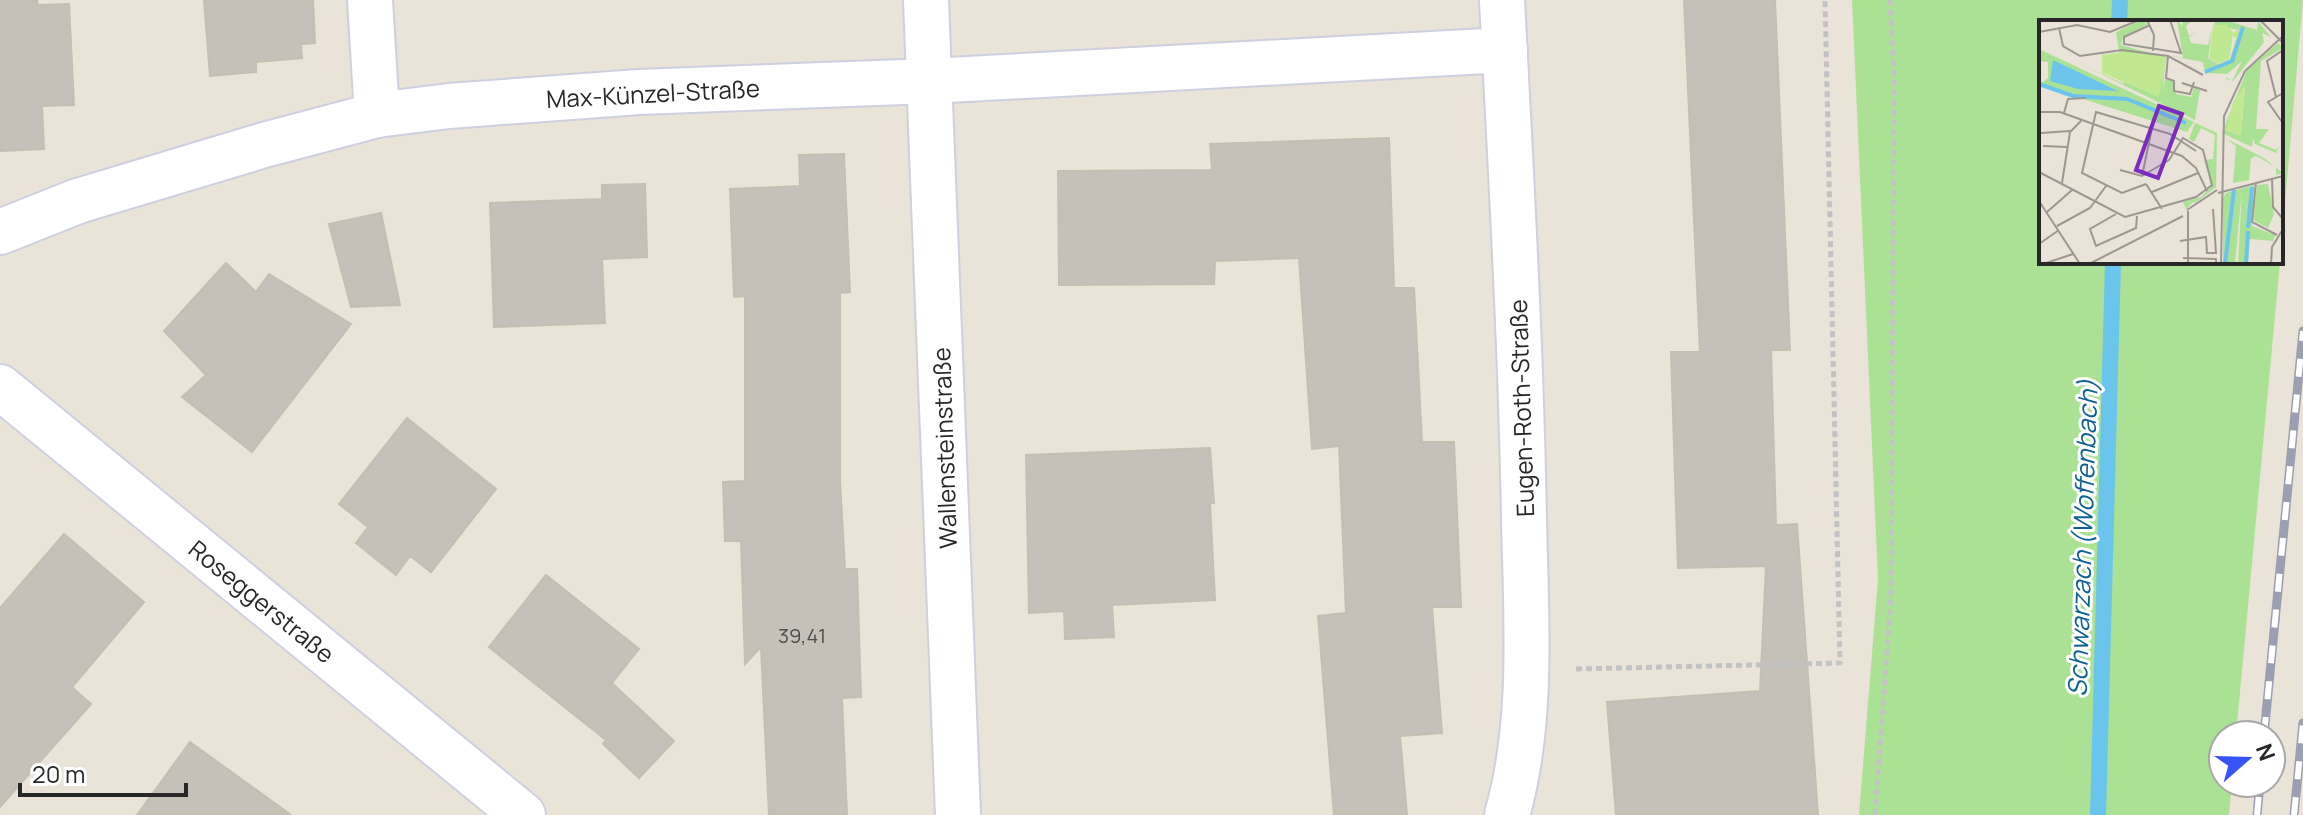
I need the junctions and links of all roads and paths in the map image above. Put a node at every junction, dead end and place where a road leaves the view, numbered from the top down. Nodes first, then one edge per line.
1 (370, 0) edge
2 (926, 0) edge
3 (1502, 0) edge
4 (1825, 0) edge
5 (1890, 0) edge
6 (1505, 50) junction
7 (930, 81) junction
8 (377, 115) junction
9 (0, 232) edge
10 (0, 387) edge
11 (1525, 670) junction
12 (523, 815) edge
13 (958, 815) edge
14 (1507, 815) edge
15 (1875, 815) edge

1 - 8 street
2 - 7 street, Wallensteinstraße
3 - 6 street, Eugen-Roth-Straße
4 - 11 path
5 - 15 path
6 - 7 street
6 - 11 street, Eugen-Roth-Straße
7 - 8 street, Max-Künzel-Straße
7 - 13 street, Wallensteinstraße
8 - 9 street, Max-Künzel-Straße
10 - 12 street, Roseggerstraße
11 - 14 street, Eugen-Roth-Straße

